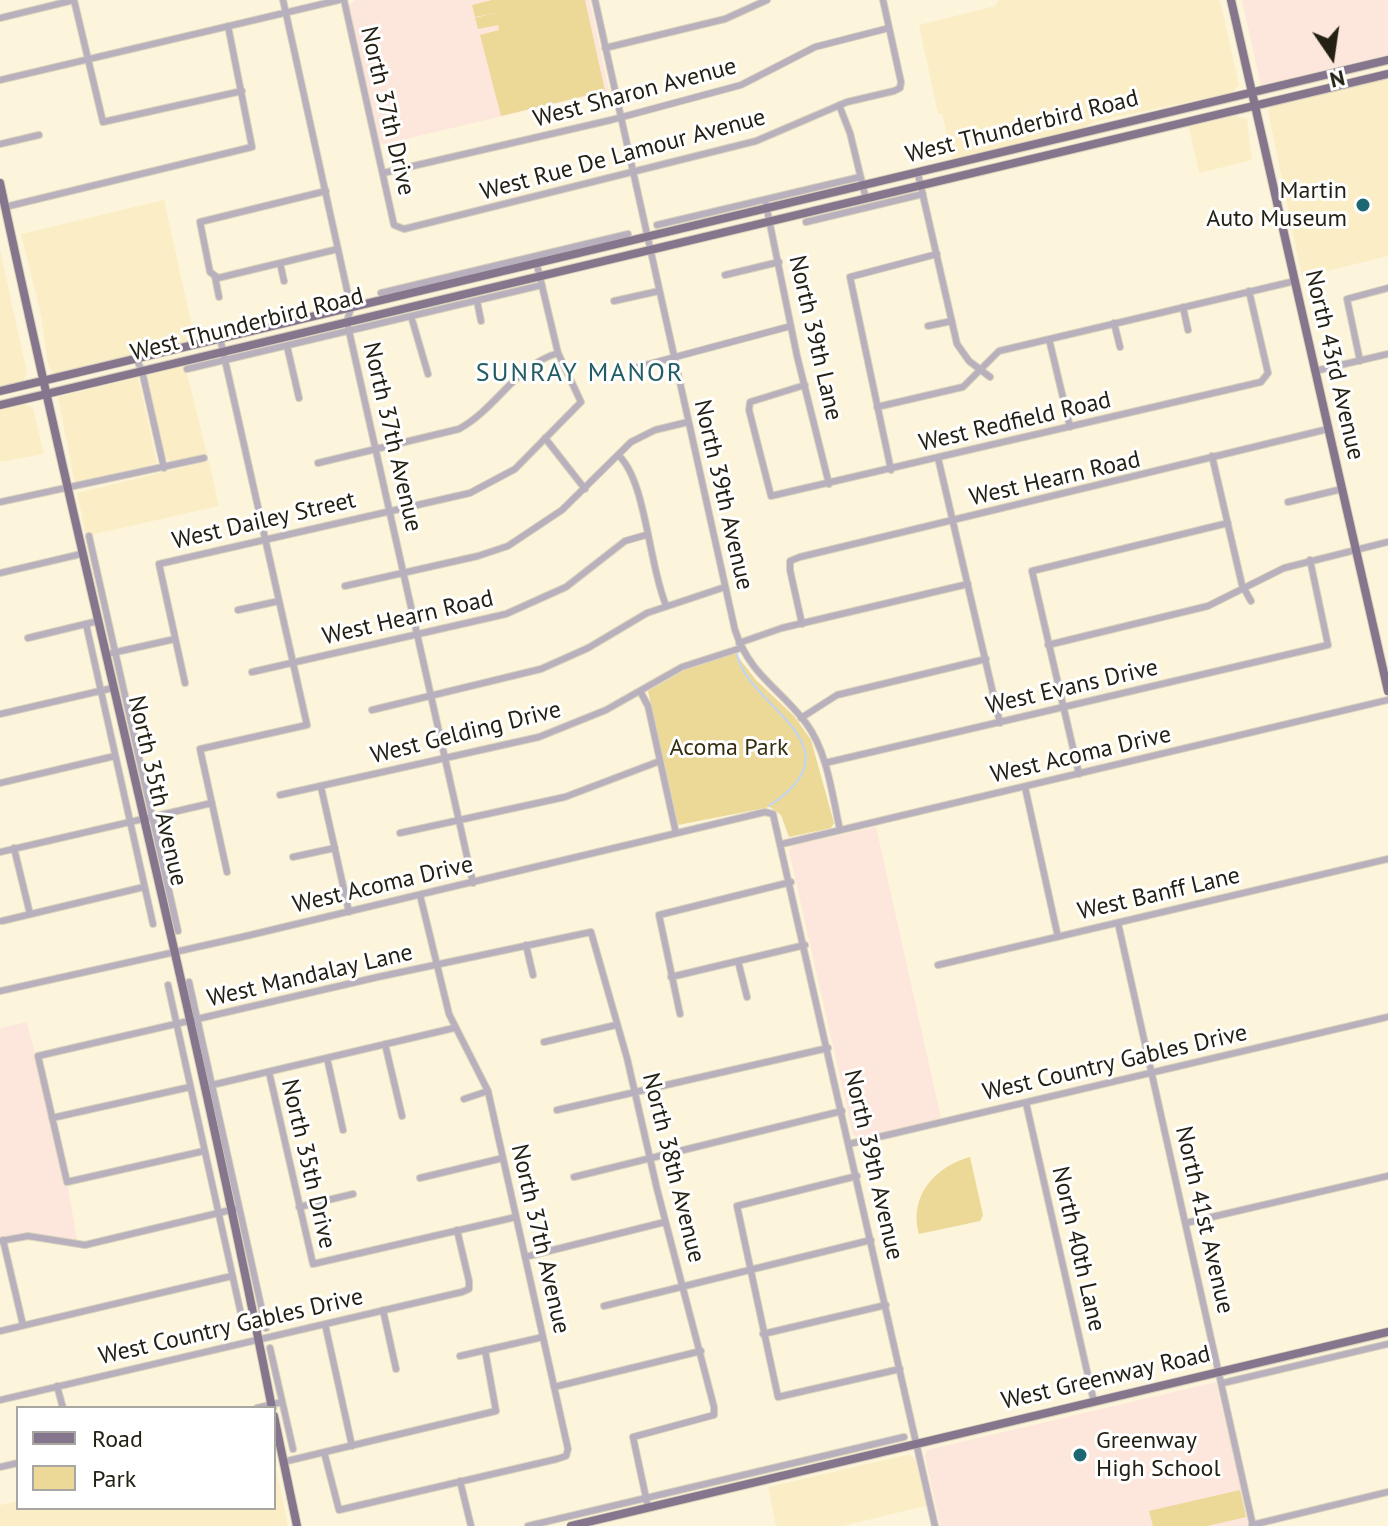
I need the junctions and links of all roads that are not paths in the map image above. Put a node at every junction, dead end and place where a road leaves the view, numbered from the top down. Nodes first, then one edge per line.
1 (74, 0) edge
2 (283, 0) edge
3 (341, 0) edge
4 (595, 0) edge
5 (767, 0) edge
6 (883, 0) edge
7 (1231, 0) edge
8 (287, 12) junction
9 (0, 18) edge
10 (228, 26) junction
11 (889, 28) junction
12 (605, 48) junction
13 (88, 59) junction
14 (1388, 60) edge
15 (1388, 74) edge
16 (0, 80) edge
17 (242, 91) junction
18 (1251, 92) junction
19 (839, 105) junction
20 (1254, 105) junction
21 (620, 118) junction
22 (39, 135) dead end
23 (0, 144) edge
24 (383, 173) junction
25 (633, 174) junction
26 (918, 174) junction
27 (860, 177) junction
28 (0, 183) edge
29 (863, 187) junction
30 (922, 190) junction
31 (326, 191) junction
32 (866, 199) junction
33 (765, 200) junction
34 (5, 207) junction
35 (767, 210) junction
36 (810, 212) junction
37 (819, 219) junction
38 (770, 221) junction
39 (669, 222) junction
40 (806, 222) dead end
41 (657, 225) dead end
42 (397, 229) joint
43 (666, 234) junction
44 (624, 238) junction
45 (647, 238) junction
46 (338, 249) junction
47 (650, 250) junction
48 (937, 254) junction
49 (779, 262) junction
50 (280, 263) junction
51 (537, 265) junction
52 (499, 269) junction
53 (725, 275) dead end
54 (214, 277) junction
55 (541, 280) junction
56 (284, 281) dead end
57 (1295, 281) junction
58 (502, 285) junction
59 (1388, 288) edge
60 (659, 291) junction
61 (1249, 291) junction
62 (219, 297) dead end
63 (477, 301) junction
64 (614, 301) dead end
65 (1183, 307) junction
66 (351, 308) junction
67 (411, 316) junction
68 (481, 321) dead end
69 (952, 321) junction
70 (1114, 323) junction
71 (348, 326) junction
72 (791, 326) junction
73 (928, 326) dead end
74 (1188, 330) dead end
75 (220, 338) junction
76 (1049, 339) junction
77 (287, 346) junction
78 (1120, 347) dead end
79 (558, 353) junction
80 (1388, 354) edge
81 (224, 356) junction
82 (136, 358) junction
83 (674, 359) junction
84 (1360, 361) junction
85 (638, 367) dead end
86 (187, 369) dead end
87 (979, 369) junction
88 (142, 371) junction
89 (1315, 371) junction
90 (428, 374) dead end
91 (990, 377) dead end
92 (41, 381) junction
93 (805, 385) junction
94 (0, 391) edge
95 (44, 395) junction
96 (299, 398) dead end
97 (0, 405) edge
98 (877, 407) junction
99 (688, 422) junction
100 (1070, 427) junction
101 (1328, 429) junction
102 (545, 438) junction
103 (376, 450) junction
104 (618, 455) junction
105 (1212, 456) junction
106 (204, 458) dead end
107 (938, 458) junction
108 (318, 463) dead end
109 (164, 468) junction
110 (891, 470) junction
111 (829, 484) junction
112 (585, 489) junction
113 (1342, 489) junction
114 (66, 490) junction
115 (0, 502) edge
116 (1288, 502) dead end
117 (390, 511) junction
118 (953, 521) junction
119 (1228, 523) junction
120 (646, 535) junction
121 (89, 536) dead end
122 (1164, 538) junction
123 (265, 539) junction
124 (1388, 542) edge
125 (1166, 547) dead end
126 (1356, 550) junction
127 (81, 554) junction
128 (1095, 554) junction
129 (1310, 560) junction
130 (1097, 563) dead end
131 (0, 573) edge
132 (404, 573) junction
133 (968, 584) junction
134 (345, 586) dead end
135 (725, 587) junction
136 (1245, 590) junction
137 (905, 600) junction
138 (279, 601) junction
139 (1251, 601) dead end
140 (666, 605) junction
141 (907, 608) dead end
142 (238, 610) dead end
143 (821, 619) junction
144 (98, 621) junction
145 (86, 624) junction
146 (802, 624) junction
147 (823, 628) dead end
148 (418, 634) junction
149 (28, 638) dead end
150 (175, 639) junction
151 (1048, 645) junction
152 (740, 646) junction
153 (111, 654) junction
154 (986, 659) junction
155 (293, 663) junction
156 (252, 672) dead end
157 (185, 683) dead end
158 (113, 688) junction
159 (100, 691) junction
160 (640, 691) junction
161 (1388, 691) edge
162 (432, 697) junction
163 (1388, 700) edge
164 (1063, 708) junction
165 (372, 710) dead end
166 (0, 714) edge
167 (801, 718) junction
168 (1000, 723) junction
169 (115, 756) junction
170 (445, 758) junction
171 (660, 761) junction
172 (825, 763) junction
173 (1079, 774) junction
174 (0, 783) edge
175 (321, 787) junction
176 (1025, 787) junction
177 (280, 795) dead end
178 (212, 803) junction
179 (773, 814) joint
180 (147, 818) junction
181 (459, 820) junction
182 (130, 821) junction
183 (840, 830) junction
184 (400, 833) dead end
185 (676, 833) junction
186 (782, 844) junction
187 (14, 848) junction
188 (335, 848) junction
189 (0, 852) edge
190 (293, 857) dead end
191 (1388, 859) edge
192 (227, 872) dead end
193 (791, 882) junction
194 (473, 883) junction
195 (144, 887) junction
196 (420, 895) junction
197 (349, 912) junction
198 (30, 914) junction
199 (2, 921) dead end
200 (1118, 923) junction
201 (153, 924) dead end
202 (178, 931) dead end
203 (591, 932) joint
204 (1058, 937) junction
205 (526, 945) junction
206 (805, 945) junction
207 (172, 951) junction
208 (738, 961) junction
209 (938, 965) dead end
210 (436, 966) junction
211 (533, 975) dead end
212 (671, 977) junction
213 (189, 982) dead end
214 (168, 985) dead end
215 (0, 991) edge
216 (747, 997) dead end
217 (680, 1014) dead end
218 (1388, 1017) edge
219 (193, 1021) junction
220 (176, 1025) junction
221 (616, 1025) junction
222 (454, 1028) junction
223 (469, 1030) dead end
224 (458, 1036) junction
225 (544, 1042) dead end
226 (385, 1044) junction
227 (828, 1048) junction
228 (327, 1058) junction
229 (269, 1072) junction
230 (1153, 1073) junction
231 (212, 1085) junction
232 (190, 1087) junction
233 (488, 1091) junction
234 (636, 1094) junction
235 (464, 1099) dead end
236 (1026, 1103) junction
237 (557, 1110) dead end
238 (842, 1111) junction
239 (402, 1116) dead end
240 (52, 1118) junction
241 (343, 1130) dead end
242 (849, 1144) junction
243 (204, 1151) junction
244 (649, 1157) junction
245 (503, 1158) junction
246 (857, 1176) junction
247 (1388, 1176) edge
248 (574, 1177) dead end
249 (420, 1178) dead end
250 (353, 1194) dead end
251 (299, 1207) junction
252 (235, 1209) junction
253 (218, 1213) junction
254 (516, 1217) junction
255 (665, 1222) junction
256 (1186, 1223) junction
257 (457, 1230) junction
258 (871, 1240) junction
259 (2, 1241) edge
260 (525, 1257) junction
261 (749, 1270) junction
262 (232, 1276) junction
263 (685, 1287) junction
264 (886, 1305) junction
265 (604, 1306) dead end
266 (383, 1310) junction
267 (241, 1314) dead end
268 (325, 1324) junction
269 (23, 1325) junction
270 (266, 1328) dead end
271 (0, 1331) edge
272 (1388, 1332) edge
273 (763, 1334) junction
274 (543, 1337) junction
275 (259, 1340) junction
276 (1388, 1344) edge
277 (270, 1348) dead end
278 (485, 1350) junction
279 (701, 1351) junction
280 (460, 1356) dead end
281 (396, 1369) dead end
282 (900, 1369) junction
283 (1220, 1371) junction
284 (1223, 1383) junction
285 (57, 1386) junction
286 (554, 1387) junction
287 (0, 1400) edge
288 (282, 1402) junction
289 (1094, 1402) junction
290 (62, 1406) edge
291 (272, 1406) edge
292 (276, 1426) edge
293 (904, 1437) dead end
294 (917, 1443) junction
295 (352, 1446) junction
296 (293, 1449) dead end
297 (324, 1452) junction
298 (833, 1458) junction
299 (283, 1462) junction
300 (460, 1481) junction
301 (1388, 1492) edge
302 (647, 1502) junction
303 (1252, 1525) edge
304 (297, 1526) edge
305 (471, 1526) edge
306 (528, 1526) edge
307 (571, 1526) edge
308 (935, 1526) edge

1 - 9 street
1 - 13 street
2 - 8 street, North 37th Avenue
3 - 8 street
3 - 24 street, North 37th Drive
4 - 12 street, North 39th Avenue
5 - 12 street
6 - 11 street
7 - 18 main road, North 43rd Avenue
8 - 10 street
8 - 31 street, North 37th Avenue
10 - 13 street
10 - 17 street
11 - 19 street, West Rue De Lamour Avenue
11 - 21 street, West Sharon Avenue
12 - 21 street, North 39th Avenue
13 - 16 street
13 - 17 street
14 - 18 main road, West Thunderbird Road
15 - 20 main road, West Thunderbird Road
17 - 34 street
18 - 20 main road, North 43rd Avenue
18 - 26 main road, West Thunderbird Road
19 - 25 street, West Rue De Lamour Avenue
19 - 27 street
20 - 30 main road, West Thunderbird Road
20 - 57 main road, North 43rd Avenue
21 - 24 street, West Sharon Avenue
21 - 25 street, North 39th Avenue
22 - 23 street
24 - 42 street, North 37th Drive
25 - 42 street, West Rue De Lamour Avenue
25 - 45 street, North 39th Avenue
26 - 29 main road, West Thunderbird Road
26 - 30 street
27 - 29 street
27 - 33 street
28 - 34 main road, North 35th Avenue
29 - 32 street
29 - 35 main road, West Thunderbird Road
30 - 32 main road, West Thunderbird Road
30 - 37 street, West Thunderbird Road
30 - 48 street
31 - 46 street, North 37th Avenue
31 - 54 street
32 - 36 main road, West Thunderbird Road
33 - 35 street, North 39th Lane
33 - 39 street
34 - 92 main road, North 35th Avenue
35 - 38 street, North 39th Lane
35 - 43 main road, West Thunderbird Road
36 - 37 street
36 - 38 main road, West Thunderbird Road
37 - 40 street, West Thunderbird Road
38 - 47 main road, West Thunderbird Road
38 - 49 street, North 39th Lane
39 - 41 street
39 - 43 street
43 - 45 main road, West Thunderbird Road
44 - 45 main road, West Thunderbird Road
44 - 51 main road, West Thunderbird Road
44 - 52 street, West Thunderbird Road
45 - 47 street, North 39th Avenue
46 - 50 street
46 - 66 street, North 37th Avenue
47 - 55 main road, West Thunderbird Road
47 - 60 street, North 39th Avenue
48 - 69 street
48 - 98 street
49 - 53 street
49 - 72 street, North 39th Lane
50 - 54 street
50 - 56 street
51 - 52 main road, West Thunderbird Road
51 - 55 street
52 - 58 street
52 - 66 main road, West Thunderbird Road
54 - 62 street
55 - 58 main road, West Thunderbird Road
55 - 63 street, West Thunderbird Road
55 - 79 street
57 - 61 street
57 - 89 main road, North 43rd Avenue
58 - 71 main road, West Thunderbird Road
59 - 84 street
60 - 64 street
60 - 83 street, North 39th Avenue
61 - 65 street
61 - 100 street, West Redfield Road
63 - 67 street, West Thunderbird Road
63 - 68 street
65 - 70 street
65 - 74 street
66 - 71 street, North 37th Avenue
66 - 75 main road, West Thunderbird Road
67 - 71 street, West Thunderbird Road
67 - 90 street
69 - 73 street
69 - 87 street
70 - 76 street
70 - 78 street
71 - 77 street, West Thunderbird Road
71 - 81 main road, West Thunderbird Road
71 - 103 street, North 37th Avenue
72 - 83 street
72 - 93 street, North 39th Lane
75 - 81 street
75 - 82 main road, West Thunderbird Road
76 - 87 street
76 - 100 street
77 - 81 street, West Thunderbird Road
77 - 96 street
79 - 102 street, West Dailey Street
79 - 103 street
80 - 84 street
81 - 86 street, West Thunderbird Road
81 - 88 main road, West Thunderbird Road
81 - 123 street
82 - 88 street
82 - 92 main road, West Thunderbird Road
83 - 85 street
83 - 99 street, North 39th Avenue
84 - 89 street
87 - 91 street
87 - 98 street
88 - 95 main road, West Thunderbird Road
88 - 109 street
89 - 101 main road, North 43rd Avenue
92 - 94 main road, West Thunderbird Road
92 - 95 main road, North 35th Avenue
93 - 111 street, North 39th Lane
93 - 111 street, West Redfield Road
95 - 97 main road, West Thunderbird Road
95 - 114 main road, North 35th Avenue
98 - 110 street
99 - 104 street
99 - 135 street, North 39th Avenue
100 - 107 street, West Redfield Road
101 - 105 street, West Hearn Road
101 - 113 main road, North 43rd Avenue
102 - 112 street
102 - 117 street, West Dailey Street
103 - 108 street
103 - 117 street, North 37th Avenue
104 - 112 street
104 - 120 street
105 - 118 street, West Hearn Road
105 - 119 street
106 - 109 street
107 - 110 street, West Redfield Road
107 - 118 street
109 - 114 street
110 - 111 street, West Redfield Road
112 - 132 street
113 - 116 street
113 - 126 main road, North 43rd Avenue
114 - 115 street
114 - 127 main road, North 35th Avenue
117 - 123 street, West Dailey Street
117 - 132 street, North 37th Avenue
118 - 133 street
118 - 146 street, West Hearn Road
119 - 122 street
119 - 136 street
120 - 140 street
120 - 148 street, West Hearn Road
121 - 153 street, North 35th Avenue
122 - 125 street
122 - 128 street
123 - 138 street
123 - 150 street, West Dailey Street
124 - 126 street
126 - 129 street
126 - 161 main road, North 43rd Avenue
127 - 131 street
127 - 144 main road, North 35th Avenue
128 - 130 street
128 - 151 street
129 - 136 street
129 - 164 street, West Evans Drive
132 - 134 street
132 - 148 street, North 37th Avenue
133 - 137 street, West Gelding Drive
133 - 154 street
135 - 140 street
135 - 152 street, North 39th Avenue
136 - 139 street
136 - 151 street
137 - 141 street
137 - 143 street, West Gelding Drive
138 - 142 street
138 - 155 street
140 - 162 street
143 - 146 street, West Gelding Drive
143 - 147 street
144 - 145 street
144 - 153 main road, North 35th Avenue
145 - 149 street
145 - 159 street, North 35th Avenue
146 - 152 street, West Gelding Drive
148 - 155 street, West Hearn Road
148 - 162 street, North 37th Avenue
150 - 153 street
150 - 157 street
151 - 164 street
152 - 160 street, West Gelding Drive
152 - 167 street, North 39th Avenue
153 - 158 main road, North 35th Avenue
153 - 180 street, North 35th Avenue
154 - 167 street
154 - 168 street
155 - 156 street, West Hearn Road
155 - 178 street
158 - 159 street
158 - 180 main road, North 35th Avenue
159 - 166 street
159 - 169 street, North 35th Avenue
160 - 170 street, West Gelding Drive
160 - 171 street
162 - 165 street
162 - 170 street, North 37th Avenue
163 - 173 street, West Acoma Drive
164 - 168 street, West Evans Drive
164 - 173 street
167 - 172 street, North 39th Avenue
168 - 172 street, West Evans Drive
169 - 174 street
169 - 182 street, North 35th Avenue
170 - 175 street, West Gelding Drive
170 - 181 street, North 37th Avenue
171 - 181 street
171 - 185 street
172 - 183 street, North 39th Avenue
173 - 176 street, West Acoma Drive
175 - 177 street, West Gelding Drive
175 - 188 street
176 - 183 street, West Acoma Drive
176 - 204 street
178 - 180 street
178 - 192 street
179 - 185 street, West Acoma Drive
179 - 186 street, North 39th Avenue
180 - 182 street
180 - 202 street, North 35th Avenue
180 - 207 main road, North 35th Avenue
181 - 184 street
181 - 194 street, North 37th Avenue
182 - 187 street
182 - 195 street, North 35th Avenue
183 - 186 street, West Acoma Drive
185 - 194 street, West Acoma Drive
186 - 193 street, North 39th Avenue
187 - 189 street
187 - 198 street
188 - 190 street
188 - 197 street
191 - 200 street, West Banff Lane
193 - 206 street, North 39th Avenue
193 - 212 street
194 - 196 street, West Acoma Drive
195 - 198 street
195 - 201 street, North 35th Avenue
196 - 197 street, West Acoma Drive
196 - 210 street, North 37th Avenue
197 - 207 street, West Acoma Drive
198 - 199 street
200 - 204 street, West Banff Lane
200 - 230 street, North 41st Avenue
203 - 205 street, West Mandalay Lane
203 - 221 street, North 38th Avenue
204 - 209 street, West Banff Lane
205 - 210 street, West Mandalay Lane
205 - 211 street
206 - 208 street
206 - 227 street, North 39th Avenue
207 - 215 street, West Acoma Drive
207 - 219 main road, North 35th Avenue
208 - 212 street
208 - 216 street
210 - 219 street, West Mandalay Lane
210 - 222 street, North 37th Avenue
212 - 217 street
213 - 219 street, North 35th Avenue
214 - 220 street
218 - 230 street, West Country Gables Drive
219 - 220 street, West Mandalay Lane
219 - 231 street, North 35th Avenue
219 - 252 main road, North 35th Avenue
220 - 232 street
220 - 240 street, West Mandalay Lane
221 - 225 street
221 - 234 street, North 38th Avenue
222 - 224 street, North 37th Avenue
222 - 226 street
223 - 224 street
224 - 233 street, North 37th Avenue
226 - 228 street
226 - 239 street
227 - 234 street
227 - 238 street, North 39th Avenue
228 - 229 street
228 - 241 street
229 - 231 street
229 - 251 street, North 35th Drive
230 - 236 street, West Country Gables Drive
230 - 256 street, North 41st Avenue
231 - 252 street, North 35th Avenue
232 - 240 street
232 - 243 street
233 - 235 street
233 - 245 street, North 37th Avenue
234 - 237 street
234 - 244 street, North 38th Avenue
236 - 242 street, West Country Gables Drive
236 - 289 street, North 40th Lane
238 - 242 street, North 39th Avenue
238 - 244 street
240 - 243 street
242 - 246 street, North 39th Avenue
243 - 253 street
244 - 248 street
244 - 255 street, North 38th Avenue
245 - 249 street
245 - 254 street, North 37th Avenue
246 - 258 street, North 39th Avenue
246 - 261 street
247 - 256 street
250 - 251 street
251 - 257 street, North 35th Drive
252 - 253 street
252 - 270 street, North 35th Avenue
252 - 275 main road, North 35th Avenue
253 - 259 street
253 - 262 street
254 - 257 street
254 - 260 street, North 37th Avenue
255 - 260 street
255 - 263 street, North 38th Avenue
256 - 283 street, North 41st Avenue
257 - 266 street, West Country Gables Drive
258 - 261 street
258 - 264 street, North 39th Avenue
259 - 269 street
260 - 274 street, North 37th Avenue
261 - 263 street
261 - 273 street
262 - 267 street
262 - 269 street
263 - 265 street
263 - 279 street, North 38th Avenue
264 - 273 street
264 - 282 street, North 39th Avenue
266 - 268 street, West Country Gables Drive
266 - 281 street
268 - 275 street, West Country Gables Drive
268 - 295 street
269 - 271 street
272 - 283 main road, West Greenway Road
273 - 282 street
274 - 278 street
274 - 286 street, North 37th Avenue
275 - 285 street, West Country Gables Drive
275 - 291 main road, North 35th Avenue
276 - 284 street, West Greenway Road
277 - 288 street
278 - 280 street
278 - 295 street
279 - 286 street
279 - 302 street, North 38th Avenue
282 - 294 street, North 39th Avenue
283 - 284 street, North 41st Avenue
283 - 289 main road, West Greenway Road
284 - 303 street, North 41st Avenue
285 - 287 street, West Country Gables Drive
285 - 290 street
286 - 300 street, North 37th Avenue
288 - 291 street
288 - 296 street
289 - 294 main road, West Greenway Road
292 - 299 main road
293 - 298 street, West Greenway Road
294 - 298 main road, West Greenway Road
294 - 308 street, North 39th Avenue
295 - 297 street
297 - 299 street
297 - 300 street
298 - 302 main road, West Greenway Road
299 - 304 main road
300 - 305 street
301 - 303 street
302 - 306 street, West Greenway Road
302 - 307 main road, West Greenway Road

